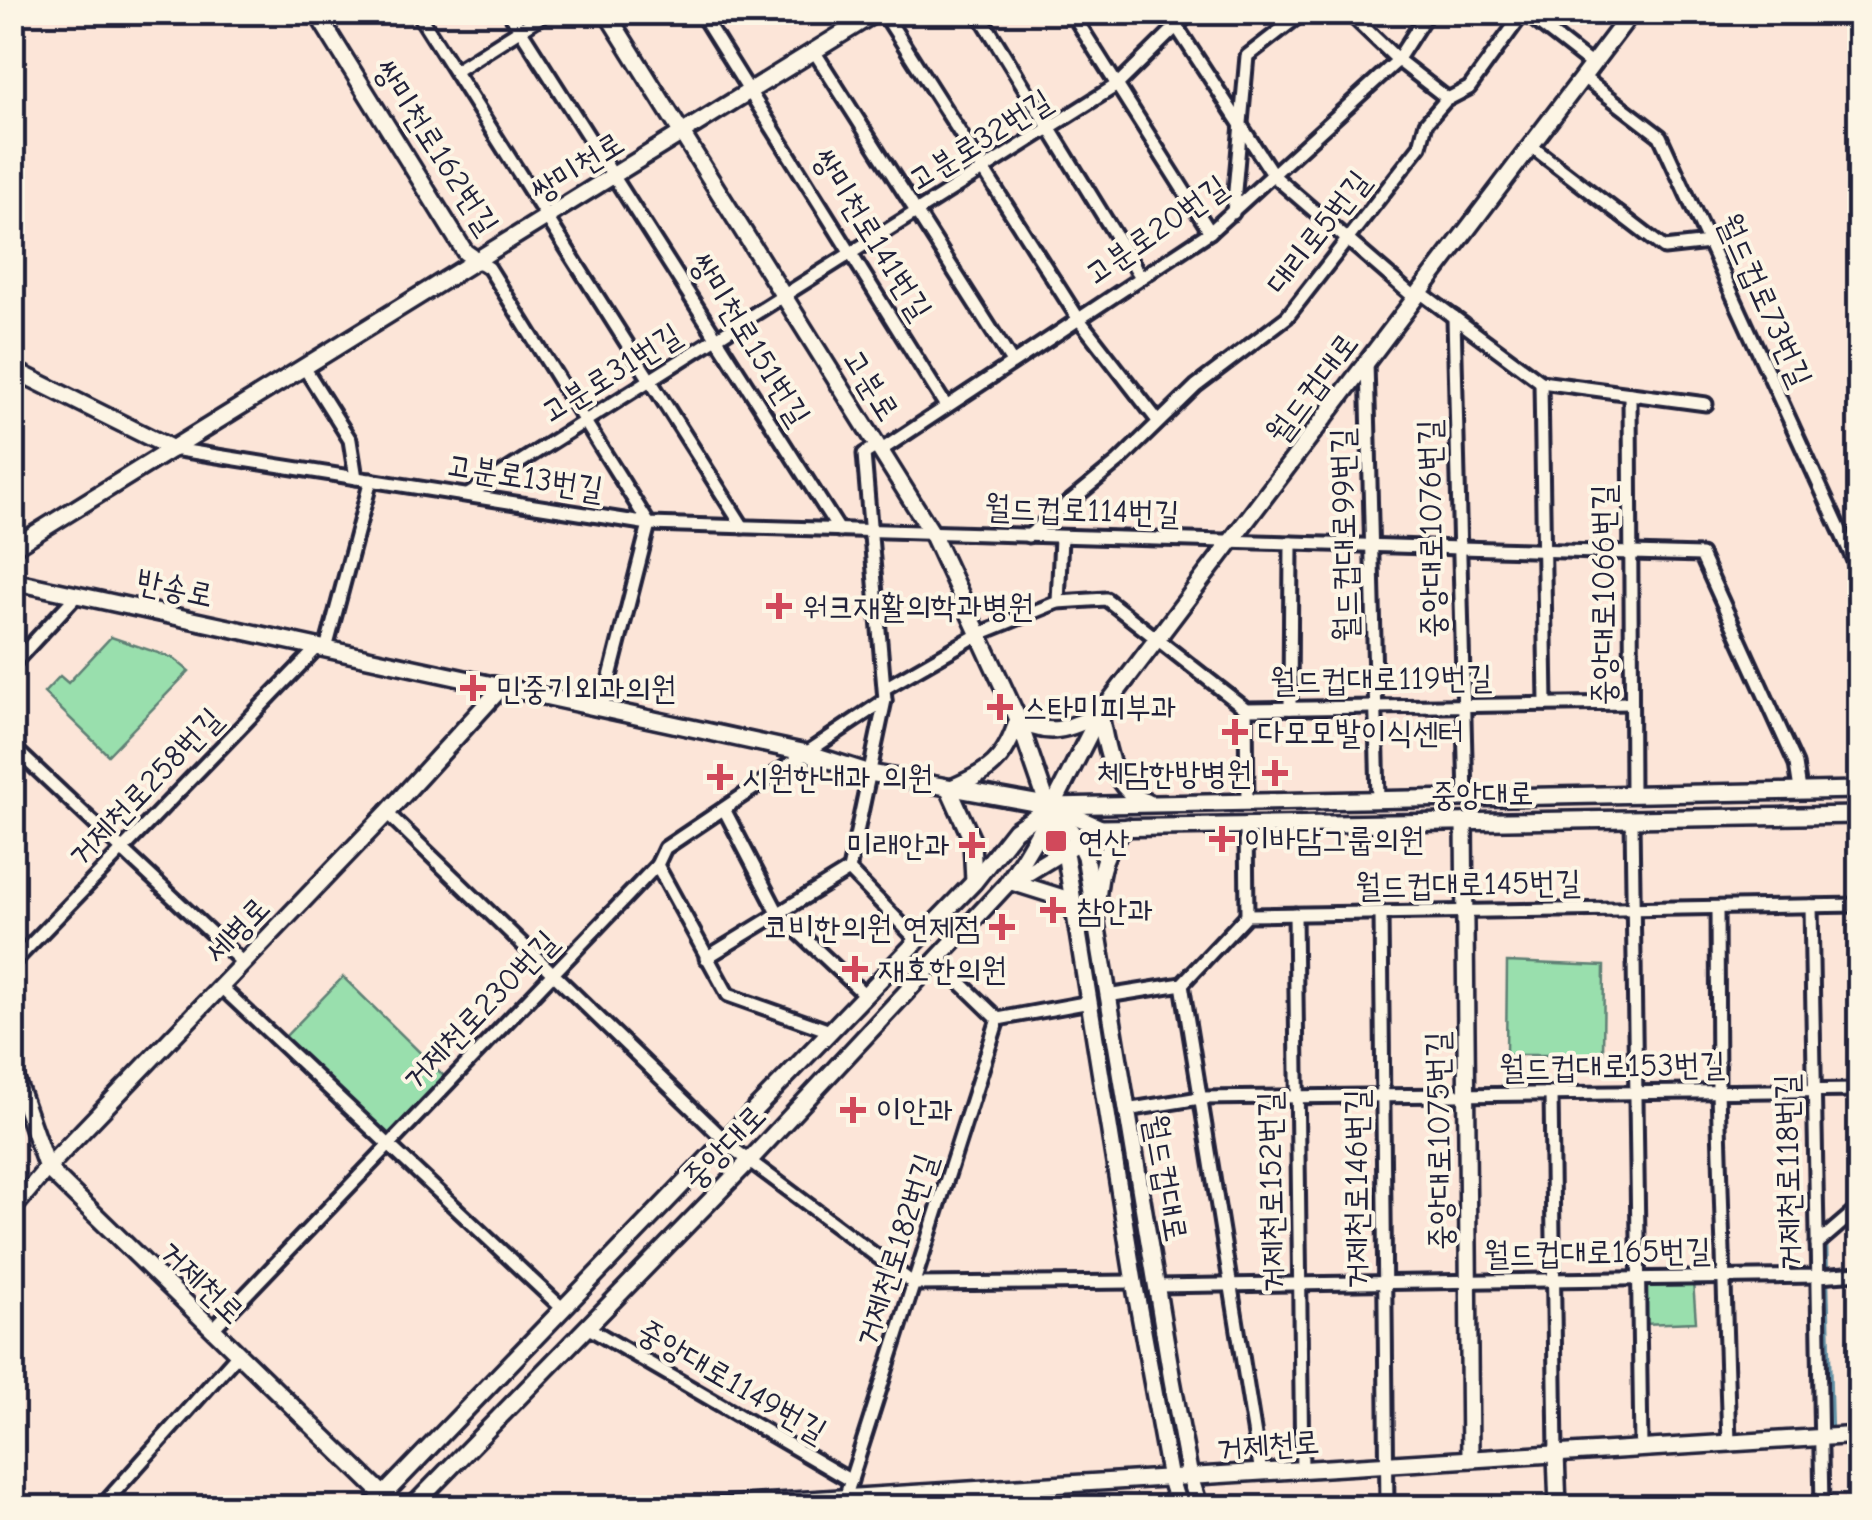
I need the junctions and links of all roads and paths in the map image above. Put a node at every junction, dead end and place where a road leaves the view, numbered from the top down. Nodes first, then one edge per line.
1 (316, 12) edge
2 (417, 12) edge
3 (509, 12) edge
4 (548, 12) edge
5 (606, 12) edge
6 (700, 12) edge
7 (880, 12) edge
8 (978, 12) edge
9 (1072, 12) edge
10 (1167, 12) edge
11 (1192, 12) edge
12 (1304, 12) edge
13 (1348, 12) edge
14 (1428, 12) edge
15 (1632, 12) edge
16 (1527, 13) edge
17 (1176, 28) junction
18 (520, 30) junction
19 (814, 51) junction
20 (1398, 60) junction
21 (455, 71) junction
22 (1588, 71) junction
23 (1117, 85) junction
24 (751, 91) junction
25 (1448, 99) junction
26 (1240, 128) junction
27 (1050, 129) junction
28 (682, 135) junction
29 (1531, 146) junction
30 (984, 171) junction
31 (1274, 176) junction
32 (614, 177) junction
33 (917, 213) junction
34 (1233, 214) junction
35 (548, 216) junction
36 (1210, 232) junction
37 (1346, 240) junction
38 (1708, 243) junction
39 (852, 254) junction
40 (478, 260) junction
41 (1142, 277) junction
42 (1418, 295) junction
43 (784, 296) junction
44 (1454, 317) junction
45 (1078, 318) junction
46 (717, 338) junction
47 (1012, 362) junction
48 (1367, 362) junction
49 (304, 367) junction
50 (12, 369) edge
51 (650, 380) junction
52 (1542, 382) junction
53 (1630, 394) junction
54 (1706, 404) dead end
55 (946, 406) junction
56 (1158, 421) junction
57 (585, 422) junction
58 (879, 448) junction
59 (174, 449) junction
60 (356, 478) junction
61 (371, 480) junction
62 (468, 495) junction
63 (649, 524) junction
64 (743, 527) junction
65 (839, 530) junction
66 (870, 531) junction
67 (932, 533) junction
68 (1028, 536) junction
69 (1061, 538) junction
70 (1230, 542) junction
71 (1291, 544) junction
72 (1373, 546) junction
73 (12, 548) edge
74 (1459, 548) junction
75 (1544, 550) junction
76 (1629, 553) junction
77 (1860, 574) edge
78 (12, 581) edge
79 (77, 595) junction
80 (1058, 602) junction
81 (978, 634) junction
82 (1156, 641) junction
83 (322, 648) junction
84 (12, 665) edge
85 (502, 688) junction
86 (885, 694) junction
87 (1630, 703) junction
88 (1546, 704) junction
89 (1462, 706) junction
90 (1376, 707) junction
91 (602, 708) junction
92 (1290, 708) junction
93 (1246, 709) junction
94 (1100, 714) junction
95 (1018, 719) junction
96 (12, 746) edge
97 (808, 753) junction
98 (870, 773) junction
99 (949, 789) junction
100 (1800, 790) junction
101 (1860, 790) edge
102 (1632, 795) junction
103 (1466, 799) junction
104 (1378, 800) junction
105 (1247, 803) junction
106 (1051, 806) junction
107 (1160, 806) junction
108 (724, 809) junction
109 (387, 813) junction
110 (1860, 816) edge
111 (1632, 820) junction
112 (1464, 822) junction
113 (1246, 825) junction
114 (1128, 827) junction
115 (1101, 828) junction
116 (1071, 846) junction
117 (123, 850) junction
118 (657, 864) junction
119 (849, 870) junction
120 (974, 882) junction
121 (1009, 883) junction
122 (1860, 905) edge
123 (1810, 906) junction
124 (1718, 908) junction
125 (1633, 909) junction
126 (1465, 912) junction
127 (778, 913) junction
128 (1381, 913) junction
129 (1296, 914) junction
130 (1246, 916) junction
131 (1077, 918) junction
132 (1096, 926) junction
133 (916, 940) junction
134 (706, 958) junction
135 (938, 961) junction
136 (243, 963) junction
137 (12, 964) edge
138 (553, 974) junction
139 (1182, 984) junction
140 (221, 987) junction
141 (865, 995) junction
142 (1107, 996) junction
143 (1090, 1002) junction
144 (998, 1019) junction
145 (830, 1032) junction
146 (12, 1068) edge
147 (1814, 1090) junction
148 (1860, 1090) edge
149 (1718, 1092) junction
150 (1636, 1093) junction
151 (1551, 1094) junction
152 (1466, 1095) junction
153 (1383, 1096) junction
154 (1298, 1097) junction
155 (1200, 1098) junction
156 (1126, 1110) junction
157 (389, 1145) junction
158 (731, 1146) junction
159 (749, 1161) junction
160 (47, 1168) junction
161 (1860, 1207) edge
162 (12, 1210) edge
163 (1817, 1244) junction
164 (1860, 1273) edge
165 (1818, 1276) junction
166 (1722, 1277) junction
167 (1639, 1279) junction
168 (1553, 1280) junction
169 (1468, 1281) junction
170 (1134, 1282) junction
171 (1383, 1282) junction
172 (914, 1284) junction
173 (1230, 1284) junction
174 (1300, 1284) junction
175 (1156, 1286) junction
176 (563, 1309) junction
177 (586, 1327) junction
178 (212, 1330) junction
179 (238, 1354) junction
180 (1860, 1435) edge
181 (1820, 1437) junction
182 (1729, 1442) junction
183 (1641, 1448) junction
184 (1556, 1454) junction
185 (1470, 1459) junction
186 (1386, 1465) junction
187 (1302, 1471) junction
188 (1261, 1473) junction
189 (1190, 1478) junction
190 (1170, 1479) junction
191 (1006, 1488) junction
192 (846, 1496) edge
193 (377, 1501) edge
194 (100, 1508) edge
195 (398, 1508) edge
196 (412, 1508) edge
197 (679, 1508) edge
198 (1010, 1508) edge
199 (1179, 1508) edge
200 (1200, 1508) edge
201 (1387, 1508) edge
202 (1558, 1508) edge
203 (1822, 1508) edge

1 - 40 main road, 쌍미천로162번길
2 - 21 street
3 - 18 street, 쌍미천로151번길
4 - 18 street
5 - 28 main road, 고분로
6 - 24 street, 쌍미천로141번길
7 - 19 main road, 쌍미천로
7 - 30 street
8 - 27 street
9 - 23 street
10 - 17 street
11 - 17 street, 고분로32번길
12 - 26 street
13 - 20 street
14 - 20 street, 고분로20번길
15 - 22 main road, 월드컵대로
16 - 22 street, 월드컵로73번길
16 - 25 street, 대리로5번길
17 - 23 street, 고분로32번길
17 - 26 street
18 - 21 street
18 - 32 street, 쌍미천로151번길
19 - 24 main road, 쌍미천로
19 - 33 street
20 - 25 street
20 - 31 street, 고분로20번길
21 - 35 street
22 - 29 main road, 월드컵대로
22 - 38 street, 월드컵로73번길
23 - 27 street, 고분로32번길
23 - 36 street
24 - 28 main road, 쌍미천로
24 - 39 street, 쌍미천로141번길
25 - 37 street, 대리로5번길
26 - 31 street
26 - 34 street
27 - 30 street, 고분로32번길
27 - 41 street
28 - 32 main road, 쌍미천로
28 - 43 main road, 고분로
29 - 38 street
29 - 42 main road, 월드컵대로
30 - 33 street, 고분로32번길
30 - 45 street
31 - 34 street, 고분로20번길
31 - 37 street
32 - 35 main road, 쌍미천로
32 - 46 street, 쌍미천로151번길
33 - 39 street, 고분로32번길
33 - 47 street
34 - 36 street, 고분로20번길
35 - 40 main road, 쌍미천로
35 - 51 street
36 - 41 street, 고분로20번길
37 - 42 street
37 - 56 street, 대리로5번길
38 - 77 street, 월드컵로73번길
39 - 43 street, 고분로32번길
39 - 55 street, 쌍미천로141번길
40 - 49 main road, 쌍미천로
40 - 57 street
41 - 45 street, 고분로20번길
42 - 44 street
42 - 48 main road, 월드컵대로
43 - 46 street, 고분로31번길
43 - 58 main road, 고분로
44 - 52 street
44 - 74 street, 중앙대로1076번길
45 - 47 street, 고분로20번길
45 - 56 street
46 - 51 street, 고분로31번길
46 - 65 street, 쌍미천로151번길
47 - 55 street, 고분로20번길
48 - 70 main road, 월드컵대로
48 - 72 street, 월드컵대로99번길
49 - 59 main road, 쌍미천로
49 - 60 street
50 - 59 main road
51 - 57 street, 고분로31번길
51 - 64 street
52 - 53 street
52 - 75 street
53 - 54 street
53 - 76 street, 중앙대로1066번길
55 - 58 street, 고분로20번길
56 - 68 street, 대리로5번길
57 - 62 street, 고분로31번길
57 - 63 street
58 - 66 street
58 - 67 main road, 고분로
59 - 60 street, 고분로13번길
59 - 73 main road, 쌍미천로
60 - 61 street, 고분로13번길
61 - 62 street, 고분로13번길
61 - 83 street
62 - 63 street, 고분로13번길
63 - 64 street, 고분로13번길
63 - 91 street
64 - 65 street, 고분로13번길
65 - 66 street, 고분로13번길
66 - 67 street, 고분로13번길
66 - 86 street
67 - 68 street, 월드컵로114번길
67 - 81 main road, 고분로
68 - 69 street, 월드컵로114번길
69 - 70 street, 월드컵로114번길
69 - 80 street
70 - 71 street, 월드컵로114번길
70 - 82 main road, 월드컵대로
71 - 72 street, 월드컵로114번길
71 - 92 street
72 - 74 street, 월드컵로114번길
72 - 90 street, 월드컵대로99번길
74 - 75 street, 월드컵로114번길
74 - 89 street, 중앙대로1076번길
75 - 76 street, 월드컵로114번길
75 - 88 street
76 - 87 street, 중앙대로1066번길
76 - 100 street, 월드컵로114번길
78 - 79 main road, 반송로
79 - 83 main road, 반송로
79 - 84 street
80 - 81 street, 거제천로230번길
80 - 82 street, 월드컵대로119번길
81 - 86 street, 거제천로230번길
81 - 95 main road, 고분로
82 - 93 street, 월드컵대로119번길
82 - 94 main road, 월드컵대로
83 - 85 main road, 반송로
83 - 117 street, 거제천로258번길
85 - 91 main road, 반송로
85 - 109 main road, 세병로
86 - 97 street, 거제천로230번길
86 - 98 street
87 - 88 street, 월드컵대로119번길
87 - 102 street, 중앙대로1066번길
88 - 89 street, 월드컵대로119번길
89 - 90 street, 월드컵대로119번길
89 - 103 street, 중앙대로1076번길
90 - 92 street, 월드컵대로119번길
90 - 104 street, 월드컵대로99번길
91 - 97 main road, 반송로
92 - 93 street, 월드컵대로119번길
93 - 105 street
94 - 95 main road
94 - 106 main road, 월드컵대로
94 - 107 main road
95 - 99 main road
95 - 106 main road, 고분로
96 - 117 street
97 - 98 main road, 반송로
97 - 108 street, 거제천로230번길
98 - 99 main road, 반송로
98 - 119 street
99 - 106 main road, 반송로
99 - 120 main road
100 - 101 main road, 중앙대로
100 - 102 main road, 중앙대로
102 - 103 main road, 중앙대로
103 - 104 main road, 중앙대로
104 - 105 main road, 중앙대로
105 - 107 main road, 중앙대로
106 - 107 main road, 중앙대로
106 - 115 main road, 중앙대로
106 - 116 main road, 월드컵대로
106 - 120 main road, 중앙대로
106 - 121 main road, 중앙대로
108 - 118 street, 거제천로230번길
108 - 127 street
109 - 136 main road, 세병로
109 - 138 street
110 - 111 main road, 중앙대로
111 - 112 main road, 중앙대로
111 - 125 street
112 - 113 main road, 중앙대로
112 - 126 main road, 중앙대로1075번길
113 - 114 main road, 중앙대로
113 - 130 street
114 - 115 main road, 중앙대로
114 - 132 main road
115 - 116 main road
116 - 121 main road
116 - 131 main road, 월드컵대로
116 - 132 main road, 월드컵대로
117 - 136 street
117 - 137 street, 거제천로258번길
118 - 134 street
118 - 138 street, 거제천로230번길
119 - 127 street
119 - 133 street
120 - 133 main road, 중앙대로
121 - 131 main road
121 - 135 main road, 중앙대로
122 - 123 street, 월드컵대로145번길
123 - 124 street, 월드컵대로145번길
123 - 147 street, 거제천로118번길
124 - 125 street, 월드컵대로145번길
124 - 149 street
125 - 126 street, 월드컵대로145번길
125 - 150 street
126 - 128 street, 월드컵대로145번길
126 - 152 main road, 중앙대로1075번길
127 - 134 street
127 - 141 street
128 - 129 street, 월드컵대로145번길
128 - 153 street, 거제천로146번길
129 - 130 street, 월드컵대로145번길
129 - 154 street, 거제천로152번길
130 - 139 street
131 - 143 main road, 월드컵대로
132 - 142 main road, 월드컵대로
133 - 141 main road, 중앙대로
134 - 145 street
135 - 144 street
135 - 159 main road, 중앙대로
136 - 140 main road, 세병로
138 - 157 street, 거제천로230번길
138 - 158 street
139 - 142 street
139 - 155 street
140 - 157 street
140 - 160 main road, 세병로
141 - 145 main road, 중앙대로
142 - 156 main road, 월드컵대로
143 - 144 street
143 - 170 main road, 월드컵대로
144 - 172 street, 거제천로182번길
145 - 158 main road, 중앙대로
146 - 160 main road, 거제천로
147 - 148 street, 월드컵대로153번길
147 - 149 street, 월드컵대로153번길
147 - 163 street, 거제천로118번길
149 - 150 street, 월드컵대로153번길
149 - 166 street
150 - 151 street, 월드컵대로153번길
150 - 167 street
151 - 152 street, 월드컵대로153번길
151 - 168 street
152 - 153 street, 월드컵대로153번길
152 - 169 main road, 중앙대로1075번길
153 - 154 street, 월드컵대로153번길
153 - 171 street, 거제천로146번길
154 - 155 street, 월드컵대로153번길
154 - 174 street, 거제천로152번길
155 - 156 street, 월드컵대로153번길
155 - 173 street
156 - 175 main road, 월드컵대로
157 - 176 street
157 - 178 street, 거제천로230번길
158 - 159 street
158 - 176 main road, 중앙대로
159 - 172 street
159 - 177 main road, 중앙대로
160 - 162 main road, 세병로
160 - 178 main road, 거제천로
161 - 163 street
163 - 165 street, 거제천로118번길
164 - 165 street, 월드컵대로165번길
165 - 166 street, 월드컵대로165번길
165 - 181 street, 거제천로118번길
166 - 167 street, 월드컵대로165번길
166 - 182 street
167 - 168 street, 월드컵대로165번길
167 - 183 street
168 - 169 street, 월드컵대로165번길
168 - 184 street
169 - 171 street, 월드컵대로165번길
169 - 185 main road, 중앙대로1075번길
170 - 172 street
170 - 190 main road, 월드컵대로
171 - 174 street, 월드컵대로165번길
171 - 186 street, 거제천로146번길
172 - 192 street, 거제천로182번길
173 - 174 street, 월드컵대로165번길
173 - 175 street, 월드컵대로165번길
173 - 188 street
174 - 187 street, 거제천로152번길
175 - 189 main road, 월드컵대로
176 - 193 main road, 중앙대로
177 - 192 street, 중앙대로1149번길
177 - 196 main road, 중앙대로
178 - 179 main road, 거제천로
179 - 193 main road, 거제천로
179 - 194 street
180 - 181 main road, 거제천로
181 - 182 main road, 거제천로
181 - 203 street, 거제천로118번길
182 - 183 main road, 거제천로
183 - 184 main road, 거제천로
184 - 185 main road, 거제천로
184 - 202 main road
185 - 186 main road, 거제천로
186 - 187 main road, 거제천로
186 - 201 street, 거제천로146번길
187 - 188 main road, 거제천로
188 - 189 main road, 거제천로
189 - 190 main road, 거제천로
189 - 200 main road, 월드컵대로
190 - 191 main road, 거제천로
190 - 199 main road, 월드컵대로
191 - 192 main road, 거제천로
191 - 198 street
192 - 197 main road, 거제천로
193 - 195 main road, 거제천로

